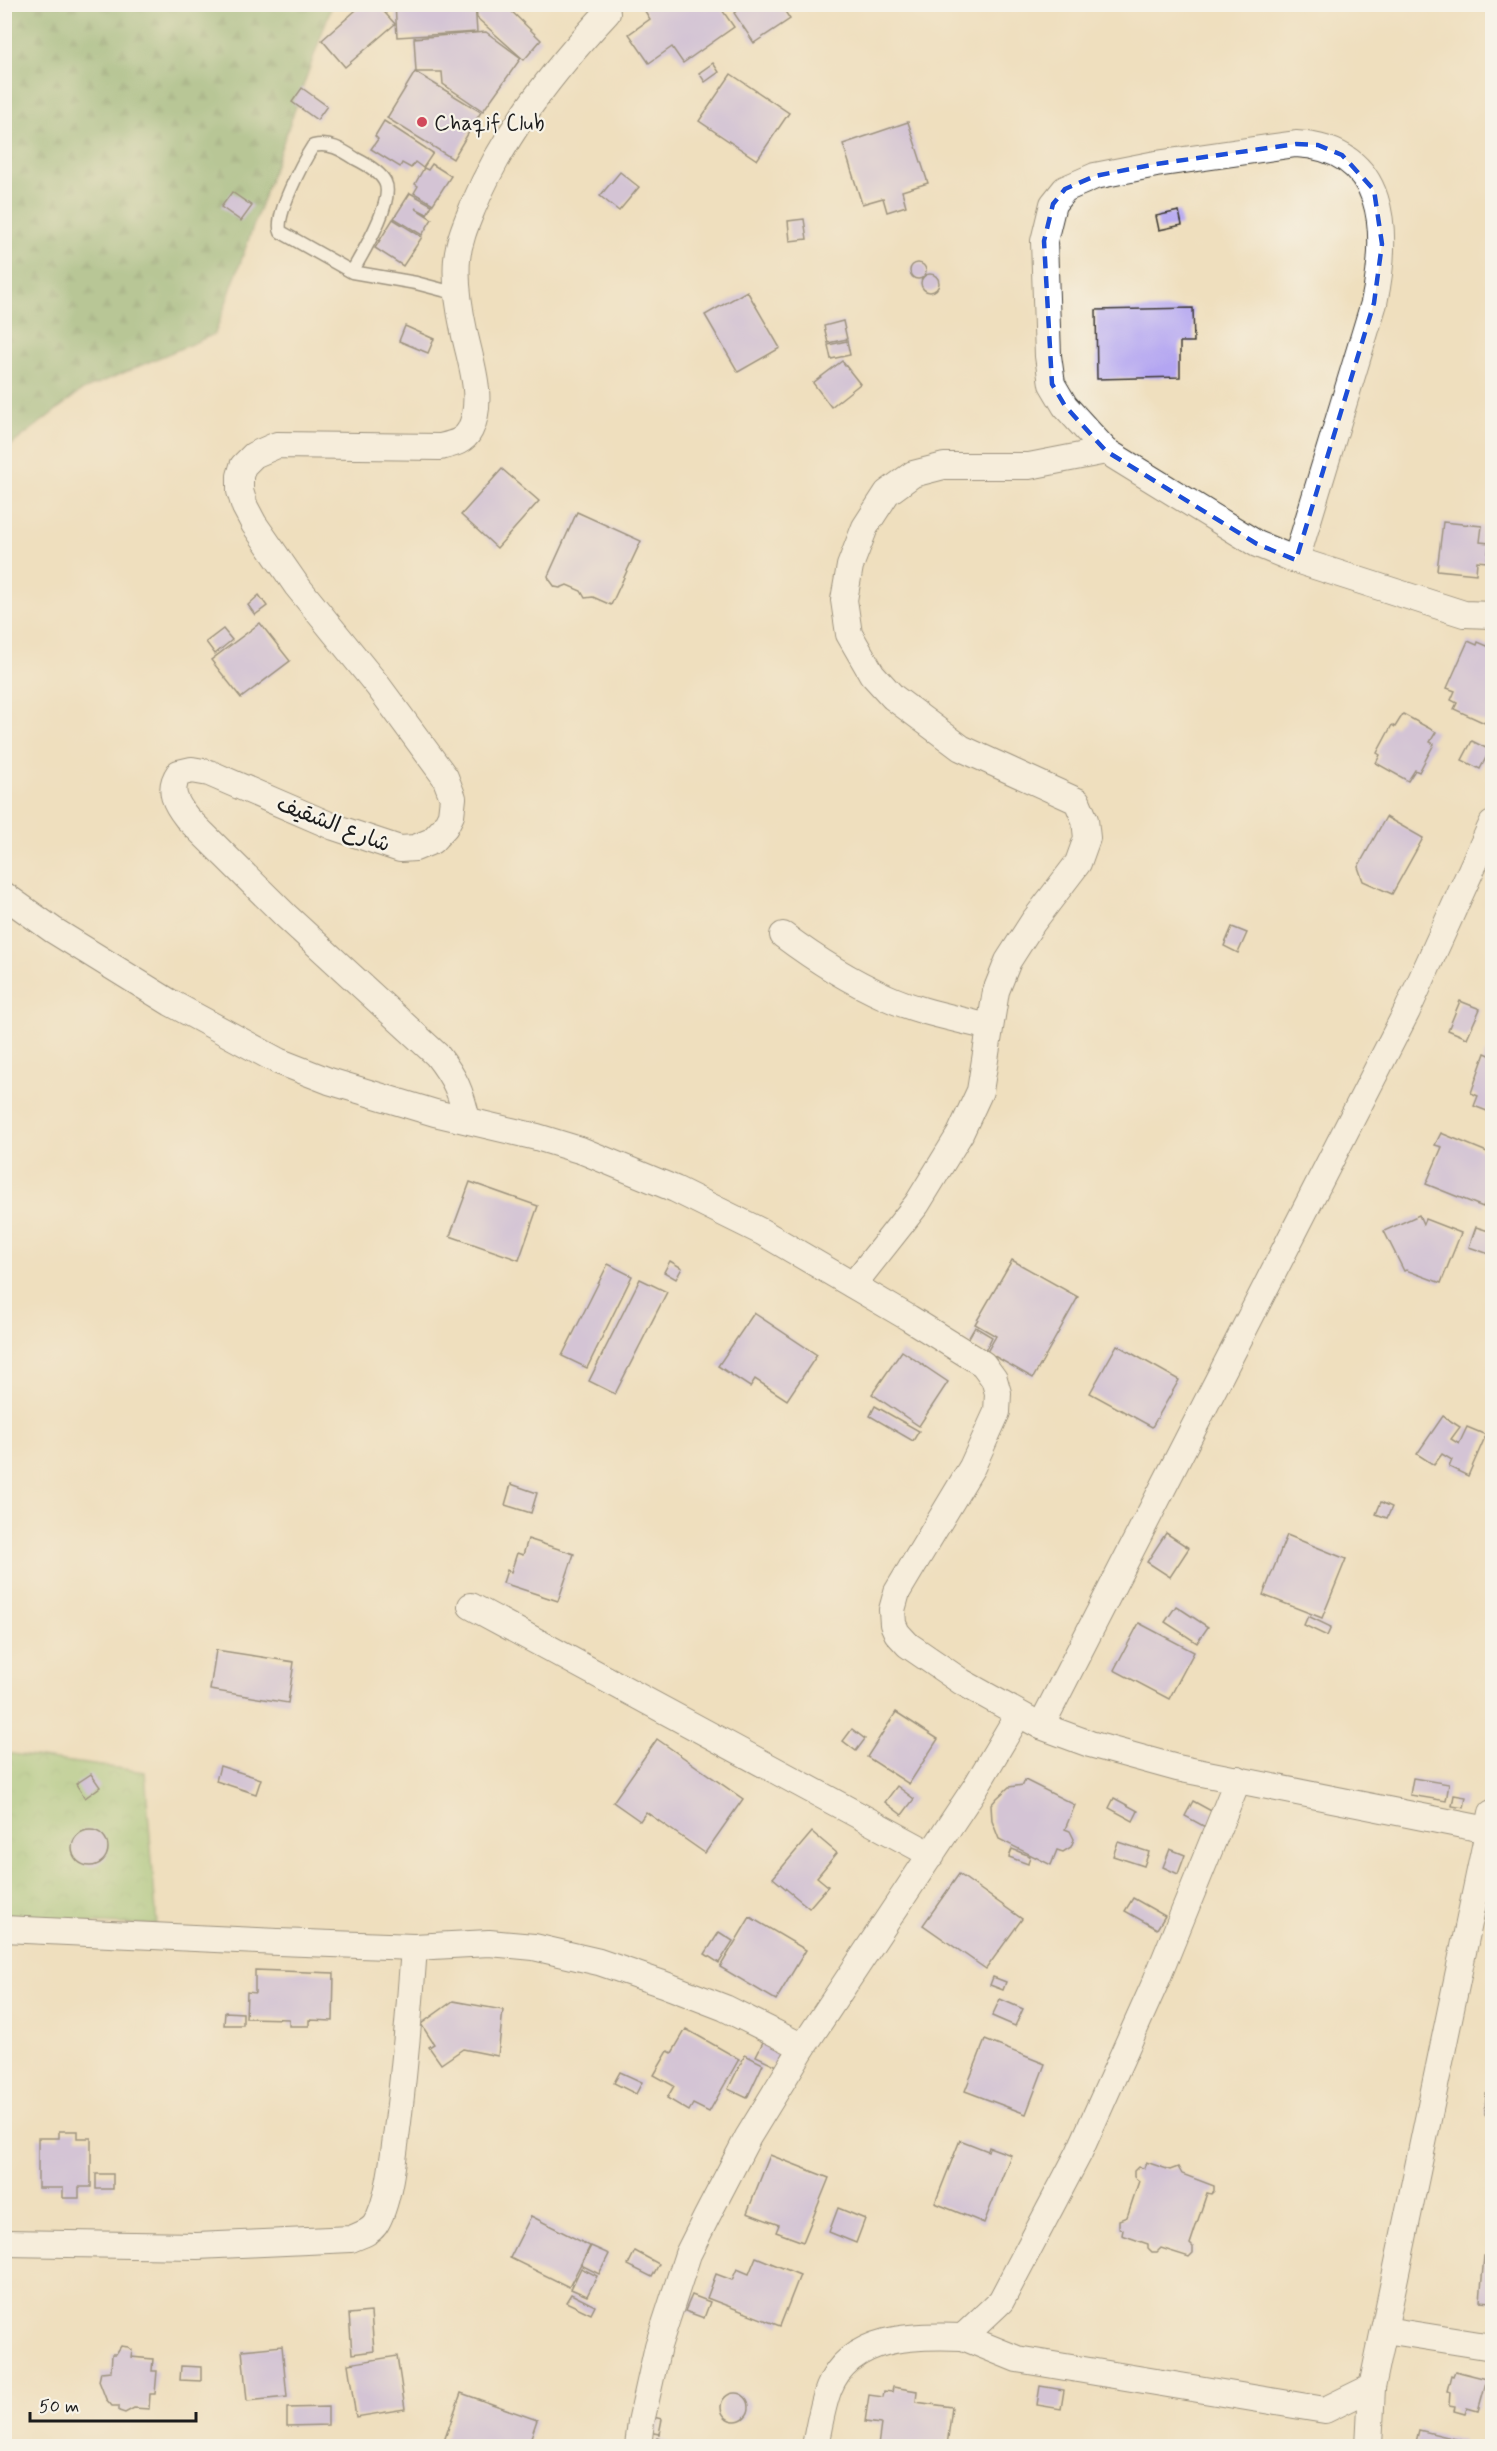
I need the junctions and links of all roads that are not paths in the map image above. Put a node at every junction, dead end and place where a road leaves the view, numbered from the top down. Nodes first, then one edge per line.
1 (607, 13) dead end
2 (352, 272) junction
3 (458, 294) junction
4 (1106, 451) junction
5 (1296, 560) junction
6 (1492, 615) edge
7 (1492, 824) edge
8 (4, 896) edge
9 (783, 935) dead end
10 (989, 1027) junction
11 (467, 1120) junction
12 (853, 1285) junction
13 (471, 1606) dead end
14 (1030, 1720) junction
15 (1238, 1779) junction
16 (1490, 1822) edge
17 (932, 1855) junction
18 (4, 1929) edge
19 (414, 1947) junction
20 (803, 2047) junction
21 (4, 2243) edge
22 (1385, 2330) junction
23 (963, 2337) junction
24 (1492, 2348) edge
25 (1372, 2387) junction
26 (638, 2446) edge
27 (815, 2446) edge
28 (1370, 2446) edge

1 - 3 street, شارع الشقيف
2 - 2 lane
2 - 3 lane
3 - 11 street, شارع الشقيف
4 - 5 street
4 - 5 street
4 - 10 street
5 - 6 street
7 - 14 street
8 - 11 street
9 - 10 street
10 - 12 street
11 - 12 street
12 - 14 street
13 - 17 street
14 - 15 street
14 - 17 street
15 - 16 street
15 - 23 street
16 - 22 street
17 - 20 street
18 - 19 street
19 - 20 street
19 - 21 street
20 - 26 street
22 - 24 street
22 - 25 street
23 - 25 street
23 - 27 street
25 - 28 street

